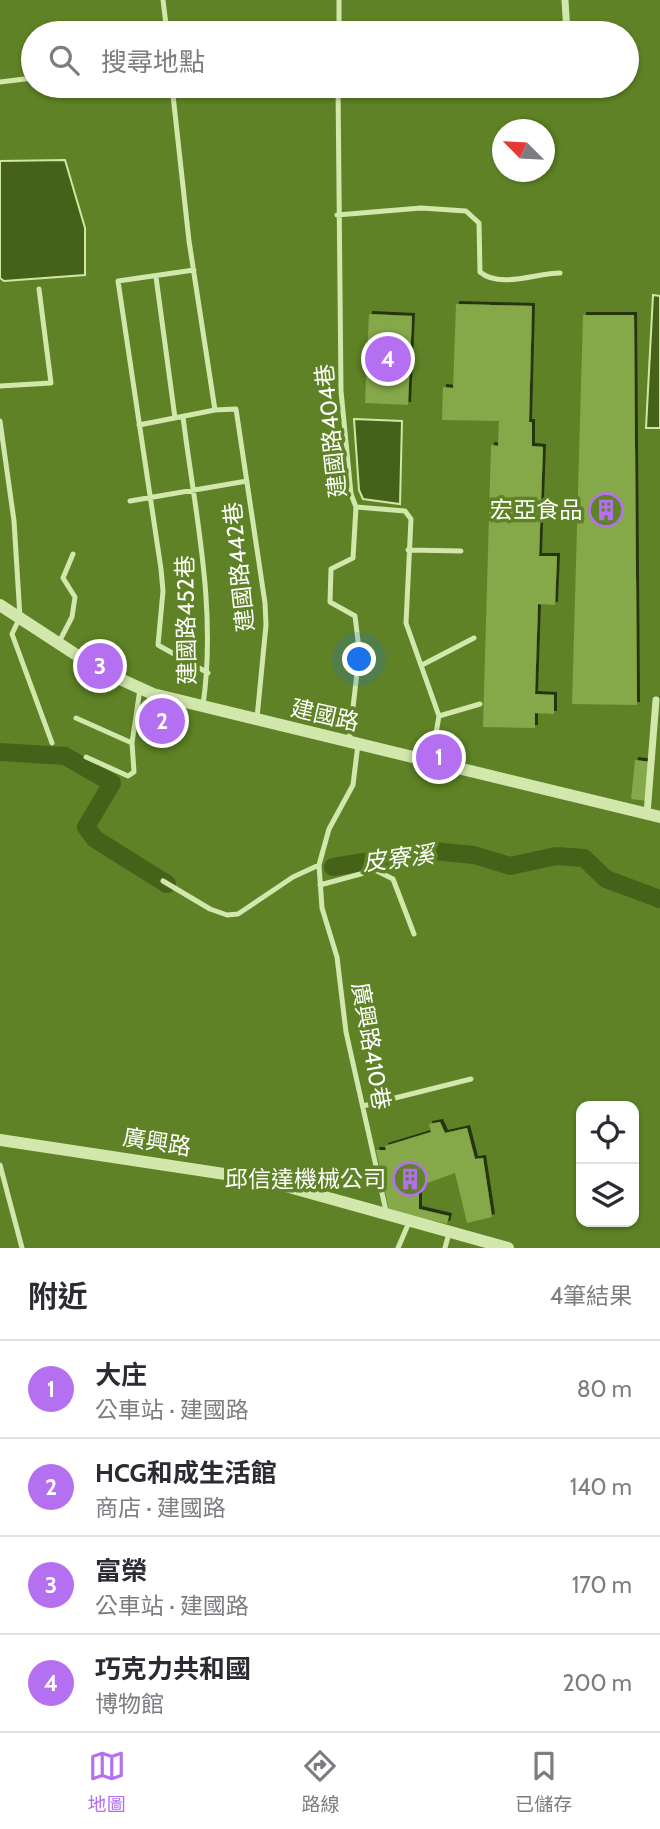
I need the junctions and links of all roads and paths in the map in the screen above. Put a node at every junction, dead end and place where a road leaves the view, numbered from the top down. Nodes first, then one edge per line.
1 (163, 0) edge
2 (339, 0) edge
3 (565, 0) edge
4 (166, 21) edge
5 (339, 21) edge
6 (566, 21) edge
7 (21, 79) edge
8 (0, 82) edge
9 (173, 98) edge
10 (338, 98) edge
11 (337, 215) junction
12 (194, 270) junction
13 (560, 273) dead end
14 (156, 276) junction
15 (39, 289) dead end
16 (0, 386) edge
17 (215, 410) junction
18 (183, 416) junction
19 (175, 418) junction
20 (0, 421) edge
21 (139, 425) junction
22 (247, 481) junction
23 (192, 490) junction
24 (149, 498) junction
25 (130, 501) dead end
26 (356, 506) junction
27 (408, 550) junction
28 (461, 551) dead end
29 (73, 554) dead end
30 (0, 605) edge
31 (20, 617) junction
32 (474, 638) dead end
33 (58, 644) junction
34 (359, 649) dead end
35 (358, 664) dead end
36 (422, 665) junction
37 (208, 673) junction
38 (140, 689) junction
39 (656, 699) dead end
40 (480, 704) dead end
41 (203, 708) junction
42 (439, 716) junction
43 (76, 718) dead end
44 (257, 721) junction
45 (52, 743) dead end
46 (132, 743) junction
47 (354, 743) junction
48 (86, 757) dead end
49 (431, 762) junction
50 (654, 816) edge
51 (318, 864) junction
52 (163, 881) dead end
53 (320, 885) junction
54 (414, 934) dead end
55 (471, 1079) dead end
56 (363, 1106) junction
57 (0, 1140) edge
58 (0, 1165) edge
59 (386, 1214) junction
60 (410, 1220) junction
61 (450, 1230) junction
62 (22, 1248) edge
63 (398, 1248) edge
64 (445, 1248) edge
65 (508, 1248) edge

1 - 4 lane
2 - 5 lane
3 - 6 street
7 - 8 lane
9 - 12 lane
10 - 11 lane, 建國路404巷
11 - 13 lane
11 - 26 lane, 建國路404巷
12 - 14 lane
12 - 17 lane
14 - 19 lane
14 - 21 lane
15 - 16 lane
17 - 18 lane
17 - 22 lane, 建國路442巷
18 - 19 lane
18 - 23 lane, 建國路452巷
19 - 21 lane
20 - 31 lane
21 - 24 lane
22 - 23 lane
22 - 44 lane, 建國路442巷
23 - 24 lane
23 - 37 lane, 建國路452巷
24 - 25 lane
24 - 37 lane
26 - 27 lane, 建國路404巷
26 - 34 lane
27 - 28 lane
27 - 36 lane, 建國路404巷
29 - 33 lane
30 - 31 street, 建國路
31 - 33 street, 建國路
31 - 45 lane
32 - 36 lane
33 - 38 street, 建國路
35 - 47 lane
36 - 42 lane, 建國路404巷
37 - 41 lane, 建國路452巷
38 - 41 street, 建國路
38 - 46 lane
39 - 50 street
40 - 42 lane
41 - 44 street, 建國路
42 - 49 lane, 建國路404巷
43 - 46 lane
44 - 47 street, 建國路
46 - 48 lane
47 - 49 street, 建國路
47 - 51 lane
49 - 50 street, 建國路
51 - 52 lane
51 - 53 lane, 廣興路410巷
53 - 54 lane
53 - 56 lane, 廣興路410巷
55 - 56 lane
56 - 59 lane, 廣興路410巷
57 - 59 street, 廣興路
58 - 62 lane
59 - 60 street, 廣興路
60 - 61 street, 廣興路
60 - 63 lane
61 - 64 lane
61 - 65 street, 廣興路

